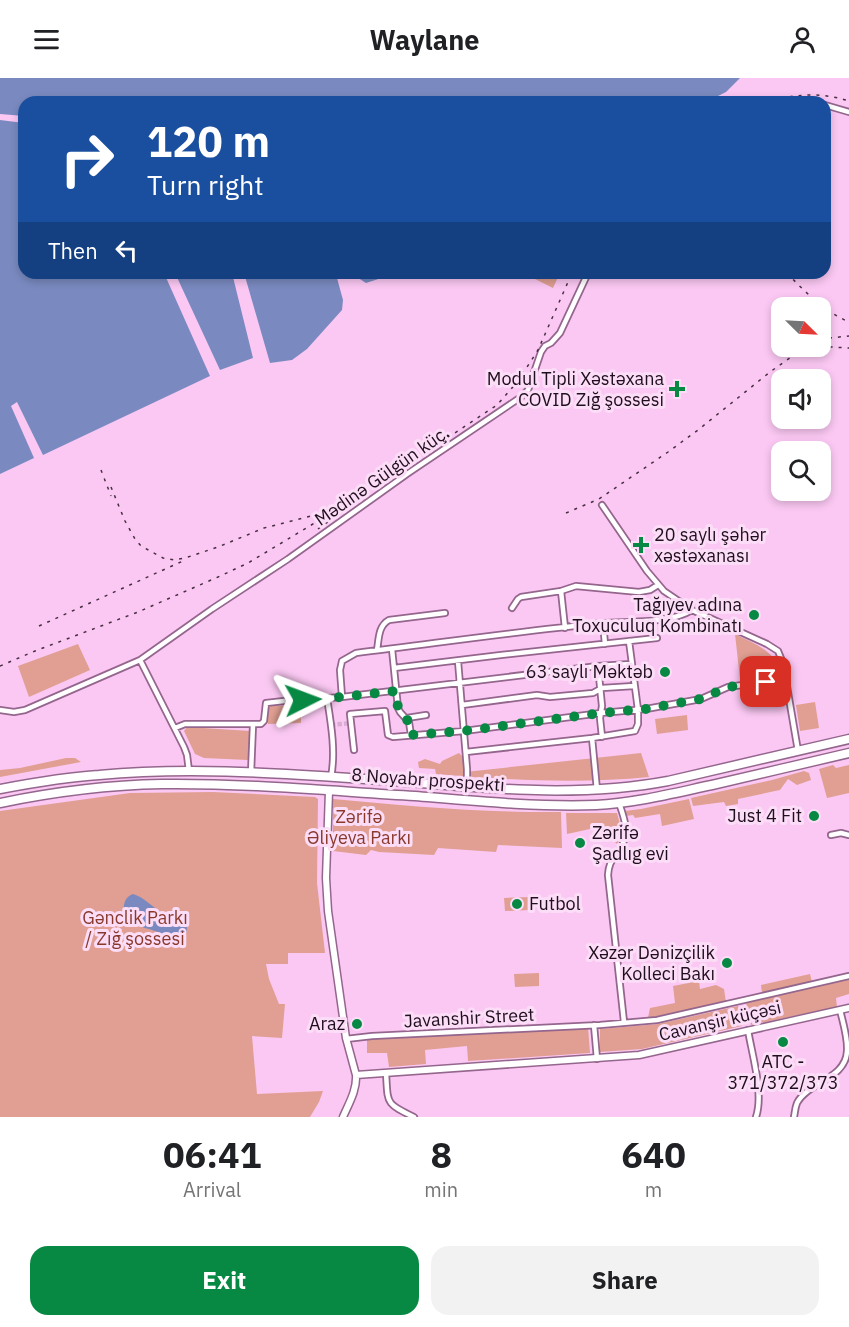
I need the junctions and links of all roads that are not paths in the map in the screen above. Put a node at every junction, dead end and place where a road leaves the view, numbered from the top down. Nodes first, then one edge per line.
1 (831, 107) edge
2 (849, 112) edge
3 (585, 279) edge
4 (602, 505) dead end
5 (658, 585) junction
6 (561, 591) junction
7 (512, 608) dead end
8 (692, 610) junction
9 (445, 613) dead end
10 (603, 623) junction
11 (565, 628) junction
12 (657, 638) dead end
13 (629, 641) junction
14 (605, 644) junction
15 (392, 649) junction
16 (377, 650) junction
17 (140, 660) junction
18 (458, 660) junction
19 (631, 664) junction
20 (598, 666) junction
21 (394, 668) junction
22 (786, 679) junction
23 (460, 682) junction
24 (634, 686) junction
25 (599, 690) junction
26 (396, 691) junction
27 (342, 697) junction
28 (327, 698) junction
29 (284, 700) dead end
30 (303, 700) dead end
31 (462, 705) junction
32 (0, 710) edge
33 (638, 710) junction
34 (601, 713) junction
35 (426, 715) dead end
36 (407, 718) junction
37 (253, 725) junction
38 (175, 728) junction
39 (464, 731) junction
40 (411, 735) junction
41 (602, 736) junction
42 (592, 738) junction
43 (849, 739) edge
44 (354, 750) dead end
45 (798, 751) junction
46 (466, 752) junction
47 (849, 753) edge
48 (189, 771) junction
49 (251, 773) junction
50 (331, 777) junction
51 (467, 787) junction
52 (0, 789) edge
53 (597, 790) junction
54 (329, 791) junction
55 (0, 803) edge
56 (619, 803) junction
57 (831, 835) dead end
58 (849, 835) edge
59 (849, 976) edge
60 (849, 1008) edge
61 (840, 1010) junction
62 (624, 1022) junction
63 (594, 1025) junction
64 (748, 1030) junction
65 (346, 1040) junction
66 (597, 1059) junction
67 (386, 1073) junction
68 (356, 1075) junction
69 (343, 1117) edge
70 (414, 1117) edge
71 (756, 1117) edge
72 (794, 1117) edge

1 - 2 street
3 - 17 street, Mədinə Gülgün küç.
4 - 5 street
5 - 6 street
5 - 8 street
6 - 7 street
6 - 11 street
8 - 10 street
8 - 22 street
9 - 16 street
10 - 11 street
10 - 14 street
11 - 15 street
12 - 13 street
13 - 14 street
13 - 19 street
14 - 18 street
15 - 16 street
15 - 21 street
16 - 27 street
17 - 32 street, Mədinə Gülgün küç.
17 - 38 street
18 - 21 street
18 - 23 street
19 - 20 street
19 - 24 street
20 - 23 street
20 - 25 street
21 - 26 street
22 - 33 street
22 - 45 street
23 - 26 street
23 - 31 street
24 - 25 street
24 - 33 street
25 - 31 street
25 - 34 street
26 - 27 street
26 - 36 street
27 - 28 street
28 - 30 street
28 - 50 street
29 - 37 street
31 - 39 street
33 - 34 street
33 - 41 street
34 - 39 street
34 - 41 street
35 - 36 street
36 - 40 street
37 - 38 street
37 - 49 street
38 - 48 street
39 - 40 street
39 - 46 street
40 - 44 street
41 - 42 street
42 - 46 street
42 - 53 street
43 - 45 highway, 8 Noyabr prospekti
45 - 53 highway, 8 Noyabr prospekti
46 - 51 street
47 - 56 highway, 8 Noyabr prospekti
48 - 49 highway, 8 Noyabr prospekti
48 - 52 highway, 8 Noyabr prospekti
49 - 50 highway, 8 Noyabr prospekti
50 - 51 highway, 8 Noyabr prospekti
50 - 54 highway
51 - 53 highway, 8 Noyabr prospekti
54 - 55 highway, 8 Noyabr prospekti
54 - 56 highway, 8 Noyabr prospekti
54 - 65 street
56 - 62 street
57 - 58 street
59 - 62 street, Cavanşir küçəsi
60 - 61 street, Cavanşir küçəsi
61 - 64 street, Cavanşir küçəsi
61 - 72 street
62 - 63 street, Cavanşir küçəsi
63 - 65 street, Javanshir Street
63 - 66 street
64 - 66 street, Cavanşir küçəsi
64 - 71 street
65 - 68 street
66 - 67 street, Cavanşir küçəsi
67 - 68 street, Cavanşir küçəsi
67 - 70 street
68 - 69 street

